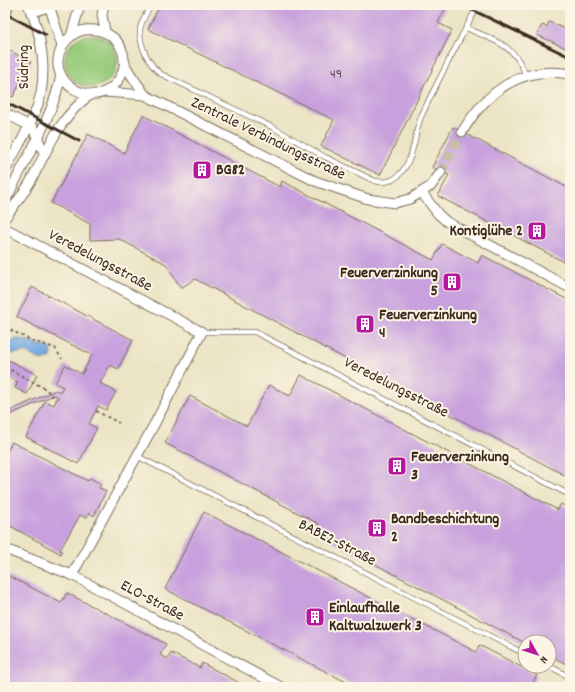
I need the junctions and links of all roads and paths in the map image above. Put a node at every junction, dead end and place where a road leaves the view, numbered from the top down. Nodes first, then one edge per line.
1 (50, 5) edge
2 (80, 5) edge
3 (104, 5) edge
4 (151, 5) edge
5 (478, 5) edge
6 (30, 9) edge
7 (466, 28) junction
8 (104, 31) junction
9 (70, 36) junction
10 (61, 50) junction
11 (42, 54) junction
12 (124, 62) junction
13 (570, 74) edge
14 (61, 75) junction
15 (526, 76) junction
16 (105, 92) junction
17 (90, 95) junction
18 (145, 95) junction
19 (5, 112) edge
20 (28, 125) junction
21 (462, 132) tunnel mouth
22 (38, 137) junction
23 (45, 155) junction
24 (5, 170) edge
25 (441, 172) tunnel mouth
26 (422, 193) junction
27 (5, 202) edge
28 (5, 218) edge
29 (5, 228) edge
30 (570, 288) edge
31 (5, 327) edge
32 (202, 332) junction
33 (62, 359) dead end
34 (5, 367) edge
35 (56, 400) dead end
36 (96, 411) dead end
37 (119, 423) dead end
38 (137, 456) junction
39 (570, 495) edge
40 (5, 549) edge
41 (72, 575) junction
42 (517, 650) edge
43 (557, 670) edge
44 (570, 677) edge
45 (281, 687) edge

1 - 6 street
1 - 10 street
2 - 9 street
3 - 8 street
4 - 7 lane
5 - 7 lane
6 - 11 street, Südring
7 - 15 lane
8 - 9 street
8 - 12 street
9 - 10 street
10 - 11 street
10 - 14 street
11 - 20 street, Südring
12 - 16 street
12 - 18 street
13 - 15 street
14 - 17 street
14 - 22 street
15 - 21 street
16 - 17 street
16 - 18 street, Zentrale Verbindungsstraße
17 - 23 street
18 - 26 street, Zentrale Verbindungsstraße
19 - 20 street
20 - 22 street
20 - 24 street, Südring
22 - 23 street
22 - 27 street
23 - 28 street
25 - 26 street, Zentrale Verbindungsstraße
26 - 30 street
29 - 32 street, Veredelungsstraße
31 - 33 path
32 - 38 street
32 - 39 lane, Veredelungsstraße
34 - 35 path
36 - 37 path
38 - 41 street
38 - 42 lane, BABE2-Straße
40 - 41 street, ELO-Straße
41 - 45 street, ELO-Straße
43 - 44 lane

